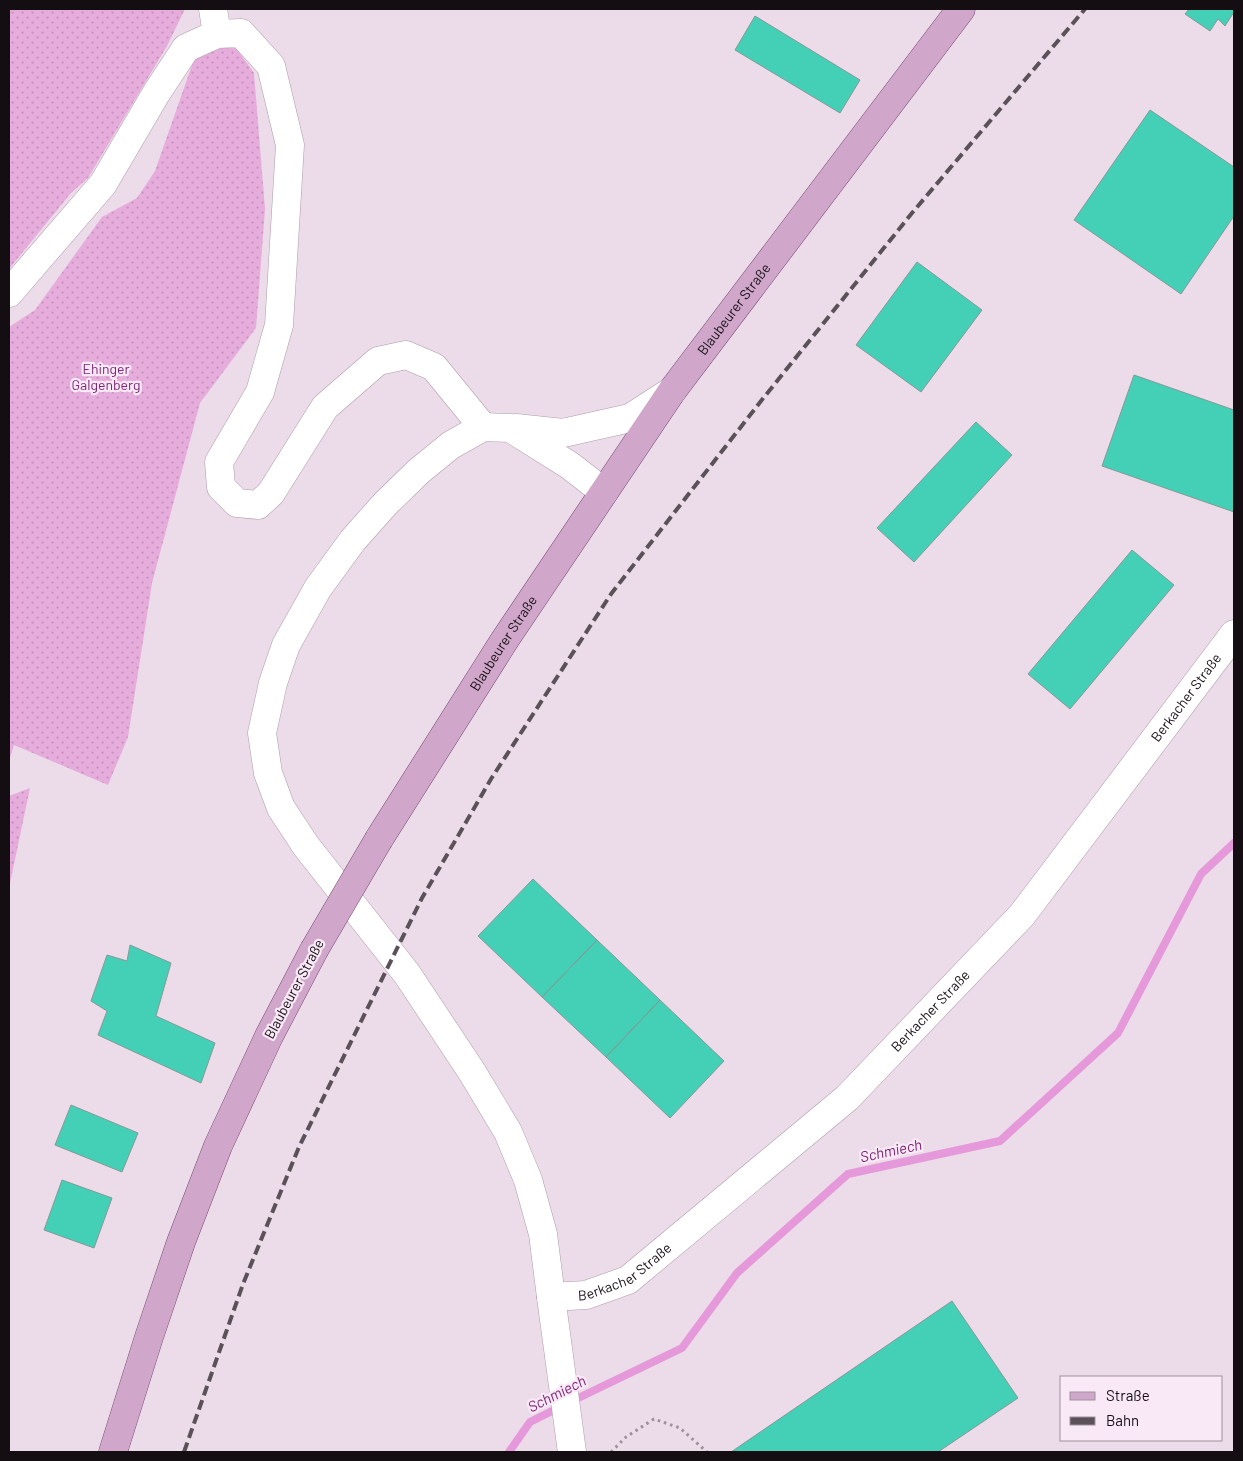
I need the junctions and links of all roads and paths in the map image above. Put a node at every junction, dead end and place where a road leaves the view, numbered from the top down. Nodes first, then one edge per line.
1 (961, 9) edge
2 (215, 21) edge
3 (9, 293) edge
4 (672, 391) junction
5 (482, 427) junction
6 (510, 428) junction
7 (604, 492) junction
8 (1234, 634) edge
9 (551, 1297) junction
10 (113, 1452) edge
11 (572, 1452) edge
12 (610, 1452) edge
13 (707, 1452) edge

1 - 4 main road, Blaubeurer Straße
2 - 3 street
2 - 5 street
4 - 6 street
4 - 7 main road, Blaubeurer Straße
5 - 6 street
5 - 9 street
6 - 7 street
7 - 10 main road, Blaubeurer Straße, bridge
8 - 9 street, Berkacher Straße
9 - 11 street
12 - 13 path

